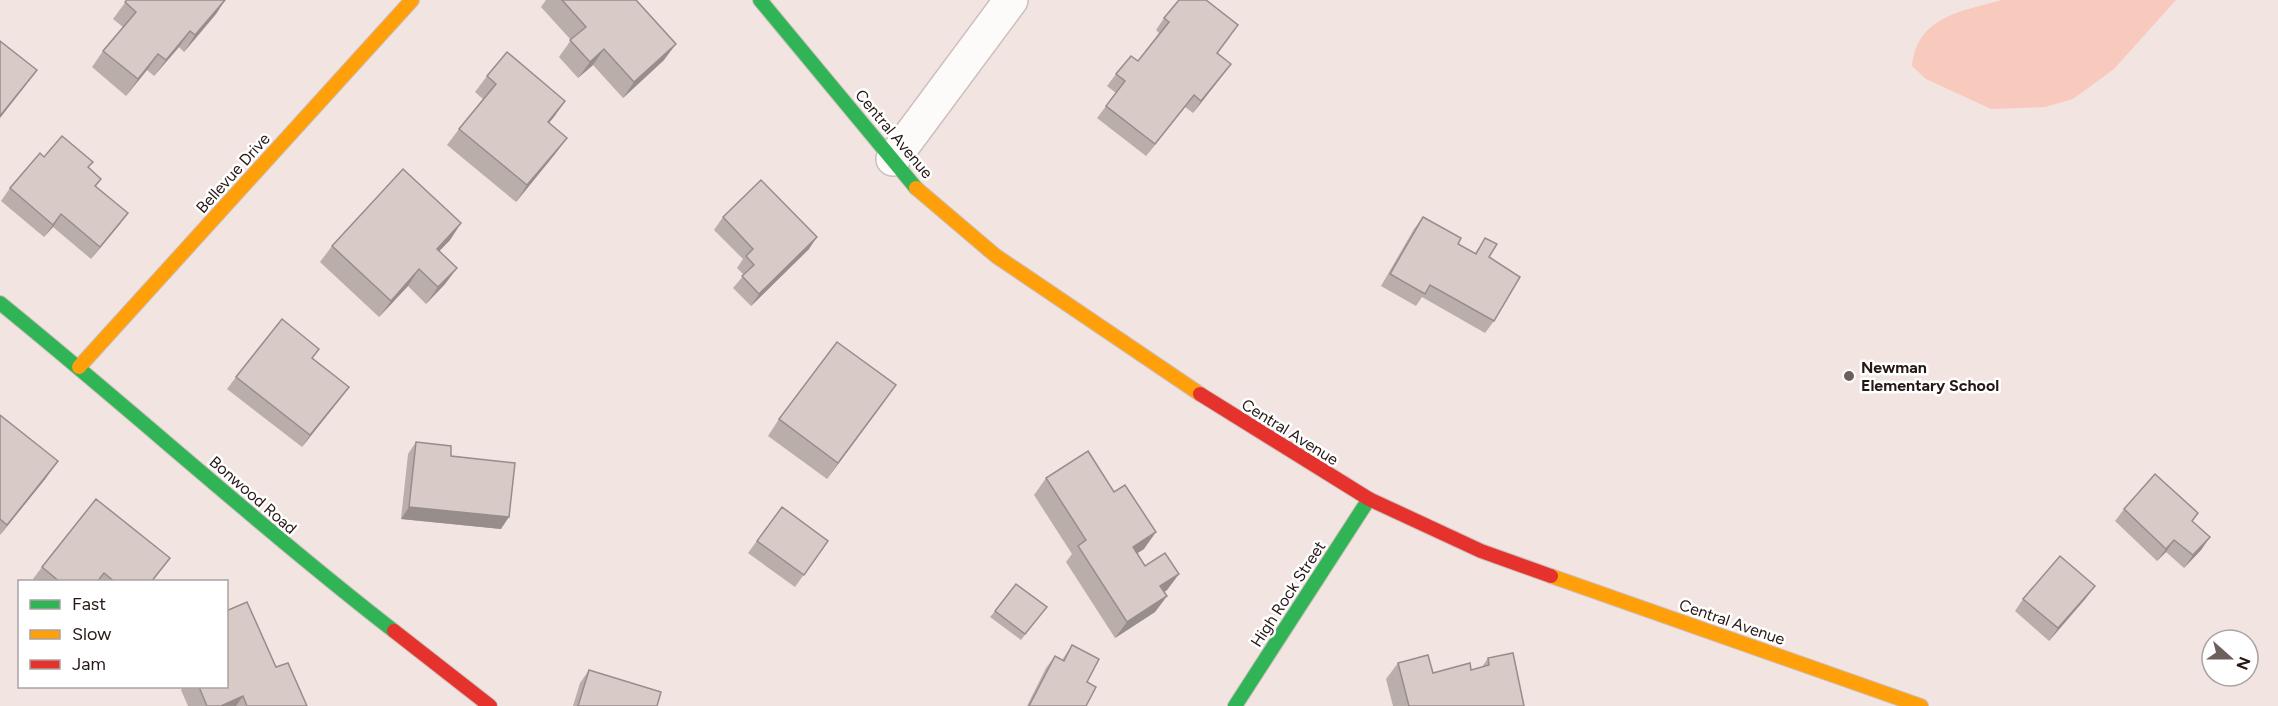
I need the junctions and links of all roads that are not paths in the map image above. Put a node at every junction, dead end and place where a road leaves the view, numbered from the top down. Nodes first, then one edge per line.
1 (412, 0) edge
2 (760, 0) edge
3 (1011, 0) edge
4 (893, 159) junction
5 (0, 303) edge
6 (79, 367) junction
7 (1369, 499) junction
8 (490, 706) edge
9 (1235, 706) edge
10 (1921, 706) edge

1 - 6 main road, Bellevue Drive
2 - 4 main road, Central Avenue
3 - 4 street
4 - 7 main road, Central Avenue
5 - 6 main road, Bonwood Road
6 - 8 main road, Bonwood Road
7 - 9 main road, High Rock Street
7 - 10 main road, Central Avenue

